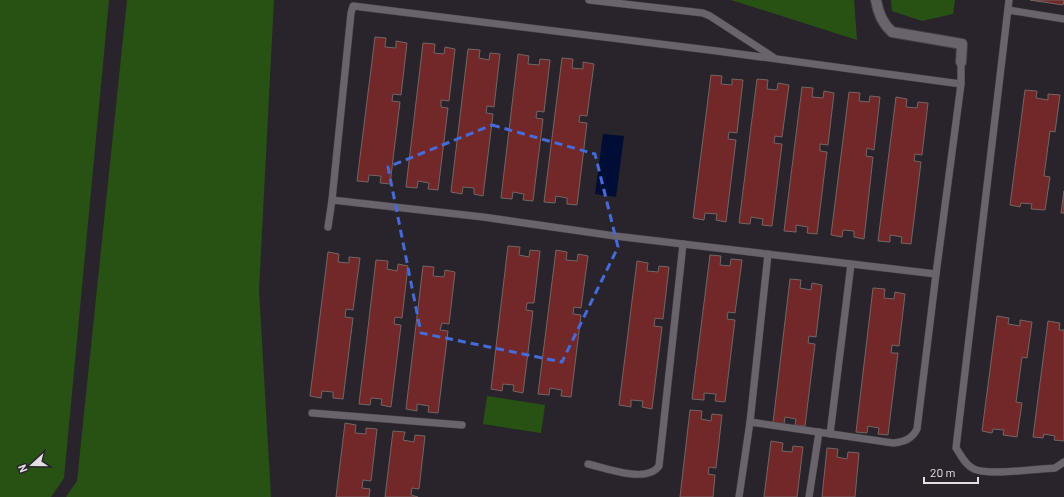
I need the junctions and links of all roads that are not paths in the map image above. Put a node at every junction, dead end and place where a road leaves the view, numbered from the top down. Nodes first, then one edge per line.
1 (589, 0) edge
2 (876, 0) edge
3 (1009, 0) edge
4 (1008, 10) junction
5 (1064, 19) edge
6 (775, 58) junction
7 (962, 62) joint
8 (961, 84) junction
9 (332, 200) junction
10 (328, 227) dead end
11 (683, 244) junction
12 (768, 254) junction
13 (851, 264) junction
14 (936, 274) junction
15 (312, 413) dead end
16 (750, 422) junction
17 (462, 425) dead end
18 (819, 432) junction
19 (830, 434) junction
20 (1064, 462) edge
21 (588, 464) dead end
22 (739, 497) edge
23 (809, 497) edge

1 - 6 lane
2 - 7 street
3 - 4 lane
4 - 5 lane
4 - 20 lane
6 - 8 lane
6 - 9 lane
7 - 8 lane
8 - 14 lane
9 - 10 lane
9 - 11 lane
11 - 12 lane
11 - 21 lane
12 - 13 lane
12 - 16 lane
13 - 14 lane
13 - 19 lane
14 - 19 lane
15 - 17 lane
16 - 18 lane
16 - 22 lane
18 - 19 lane
18 - 23 lane

